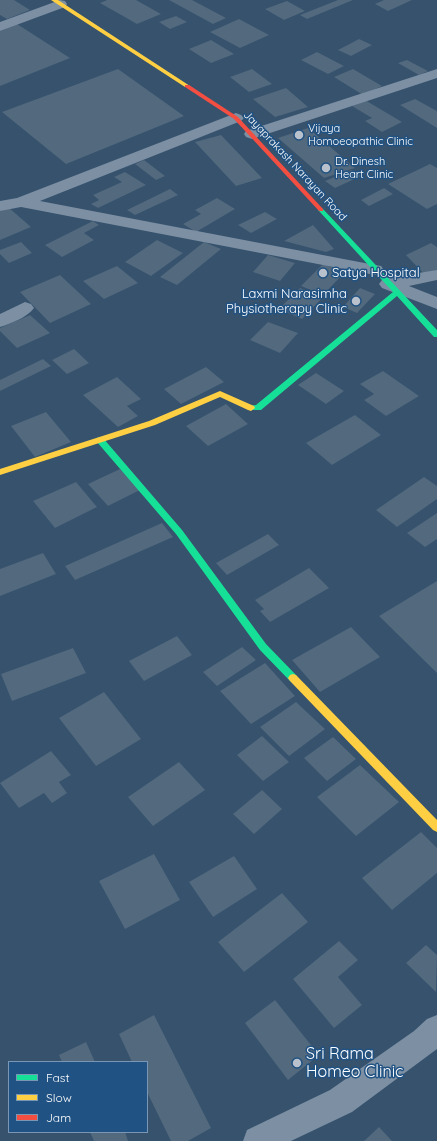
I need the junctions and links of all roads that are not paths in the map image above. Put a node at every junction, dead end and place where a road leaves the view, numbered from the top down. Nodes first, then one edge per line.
1 (57, 2) edge
2 (0, 27) edge
3 (437, 73) edge
4 (236, 118) junction
5 (252, 134) junction
6 (21, 202) junction
7 (0, 206) edge
8 (375, 270) junction
9 (437, 275) edge
10 (393, 288) junction
11 (437, 303) edge
12 (25, 308) dead end
13 (0, 320) edge
14 (437, 335) edge
15 (100, 440) junction
16 (0, 472) edge
17 (437, 827) edge
18 (433, 1042) edge
19 (258, 1141) edge

1 - 2 street
1 - 4 street, Jayaprakash Narayan Road
3 - 5 street
4 - 5 street, Jayaprakash Narayan Road
4 - 6 street
5 - 8 street, Jayaprakash Narayan Road
6 - 7 street
6 - 8 street
8 - 10 street, Jayaprakash Narayan Road
9 - 10 street
10 - 11 street
10 - 14 street, Jayaprakash Narayan Road
10 - 15 street
12 - 13 street
15 - 16 street
15 - 17 street
18 - 19 street

